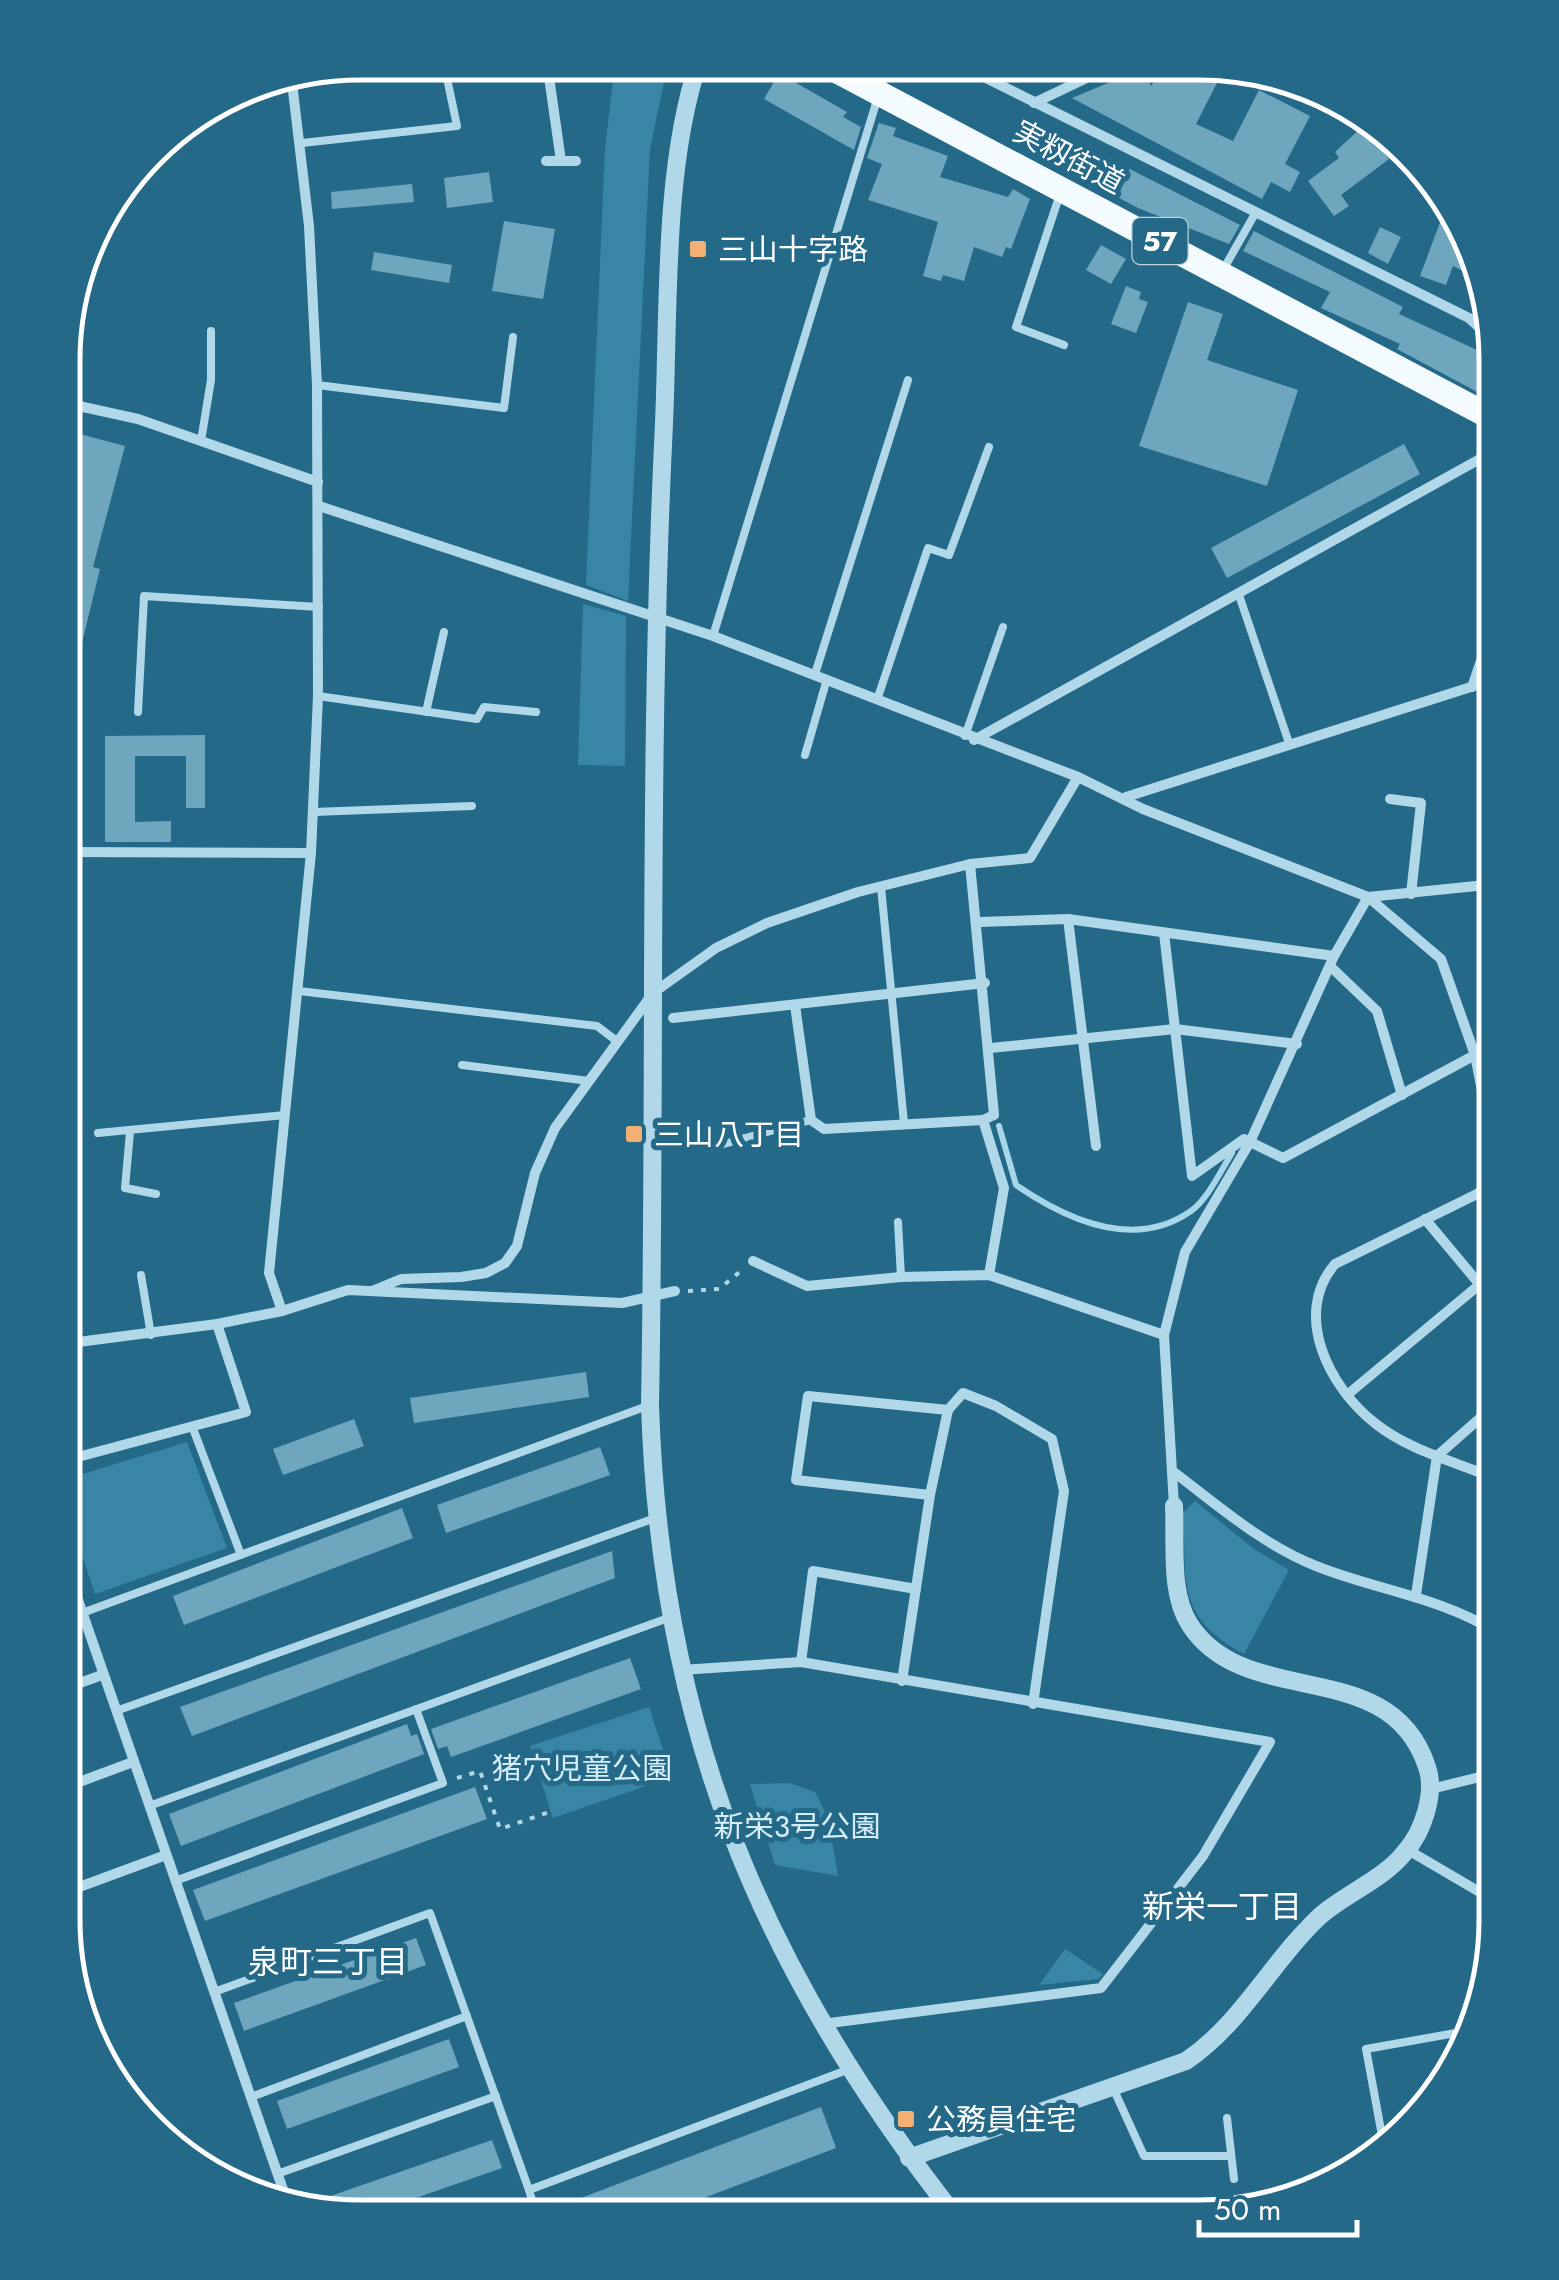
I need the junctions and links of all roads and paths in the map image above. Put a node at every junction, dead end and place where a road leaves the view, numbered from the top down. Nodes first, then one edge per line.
1 (549, 80) edge
2 (693, 80) edge
3 (855, 80) edge
4 (882, 80) edge
5 (989, 80) edge
6 (1073, 80) edge
7 (448, 83) dead end
8 (293, 89) edge
9 (878, 92) junction
10 (1034, 103) junction
11 (302, 144) junction
12 (561, 161) junction
13 (576, 161) dead end
14 (546, 162) dead end
15 (1062, 190) junction
16 (1256, 212) junction
17 (1221, 274) junction
18 (1477, 326) edge
19 (211, 332) dead end
20 (513, 337) dead end
21 (1064, 345) dead end
22 (908, 380) dead end
23 (317, 385) junction
24 (80, 407) edge
25 (1479, 411) edge
26 (201, 440) junction
27 (989, 447) dead end
28 (1479, 460) edge
29 (318, 482) junction
30 (319, 506) junction
31 (1239, 595) junction
32 (319, 607) junction
33 (659, 618) junction
34 (1003, 627) dead end
35 (444, 632) dead end
36 (712, 636) junction
37 (1479, 666) edge
38 (821, 677) junction
39 (1479, 684) edge
40 (1472, 686) junction
41 (318, 696) junction
42 (877, 700) junction
43 (138, 712) dead end
44 (426, 712) junction
45 (536, 712) dead end
46 (970, 738) junction
47 (1289, 743) junction
48 (805, 755) dead end
49 (1078, 777) junction
50 (1126, 798) junction
51 (1390, 799) dead end
52 (472, 806) dead end
53 (314, 812) junction
54 (80, 852) edge
55 (311, 853) junction
56 (970, 864) junction
57 (1479, 886) edge
58 (881, 888) junction
59 (1411, 894) junction
60 (1368, 898) junction
61 (1068, 919) junction
62 (979, 922) junction
63 (1164, 933) junction
64 (1333, 962) junction
65 (985, 983) junction
66 (299, 990) junction
67 (654, 993) junction
68 (890, 994) junction
69 (794, 1005) junction
70 (673, 1018) dead end
71 (1175, 1029) junction
72 (1084, 1040) junction
73 (618, 1042) junction
74 (1297, 1044) junction
75 (991, 1048) junction
76 (1476, 1056) junction
77 (462, 1064) dead end
78 (1479, 1069) edge
79 (588, 1081) junction
80 (1402, 1095) junction
81 (285, 1115) junction
82 (810, 1120) junction
83 (983, 1120) junction
84 (904, 1123) junction
85 (130, 1132) junction
86 (98, 1133) dead end
87 (1250, 1142) junction
88 (1096, 1146) dead end
89 (709, 1148) dead end
90 (1478, 1189) edge
91 (156, 1194) dead end
92 (1425, 1219) junction
93 (898, 1222) dead end
94 (753, 1261) joint
95 (140, 1275) dead end
96 (989, 1275) junction
97 (900, 1277) junction
98 (1478, 1282) edge
99 (1478, 1285) edge
100 (372, 1291) junction
101 (675, 1292) joint
102 (652, 1293) junction
103 (282, 1311) junction
104 (217, 1324) junction
105 (151, 1335) junction
106 (1164, 1335) junction
107 (80, 1342) edge
108 (1347, 1395) junction
109 (650, 1405) junction
110 (948, 1410) junction
111 (1478, 1420) edge
112 (192, 1426) junction
113 (80, 1456) edge
114 (1437, 1456) junction
115 (1478, 1472) edge
116 (1175, 1473) junction
117 (930, 1495) junction
118 (1174, 1506) joint
119 (658, 1518) junction
120 (241, 1555) junction
121 (916, 1589) junction
122 (1416, 1596) junction
123 (80, 1607) edge
124 (82, 1613) junction
125 (671, 1617) junction
126 (1478, 1624) edge
127 (800, 1662) junction
128 (681, 1670) junction
129 (102, 1675) junction
130 (902, 1681) junction
131 (80, 1683) edge
132 (1032, 1704) junction
133 (416, 1709) junction
134 (116, 1711) junction
135 (133, 1762) junction
136 (1478, 1777) edge
137 (80, 1782) edge
138 (444, 1783) junction
139 (1431, 1789) junction
140 (149, 1806) junction
141 (552, 1811) dead end
142 (1408, 1850) junction
143 (166, 1855) junction
144 (175, 1880) junction
145 (80, 1886) edge
146 (1478, 1891) edge
147 (214, 1992) junction
148 (468, 2016) junction
149 (821, 2024) junction
150 (1454, 2034) edge
151 (847, 2070) junction
152 (1112, 2087) junction
153 (496, 2096) junction
154 (251, 2098) junction
155 (1227, 2118) dead end
156 (1382, 2132) edge
157 (1232, 2156) junction
158 (909, 2158) junction
159 (278, 2174) junction
160 (1234, 2179) dead end
161 (281, 2188) edge
162 (529, 2190) junction
163 (532, 2200) edge
164 (942, 2200) edge

1 - 12 street
2 - 33 street
3 - 9 main road, 実籾街道 / 57
4 - 9 lane
5 - 10 street
6 - 10 street
7 - 11 lane
8 - 11 street
9 - 15 main road, 実籾街道 / 57
9 - 36 lane
10 - 16 street
11 - 23 street
12 - 13 street
12 - 14 street
15 - 17 main road, 実籾街道 / 57
15 - 21 lane
16 - 17 lane
16 - 18 street
17 - 25 main road, 実籾街道 / 57
19 - 26 lane
20 - 23 lane
22 - 38 lane
23 - 29 street
24 - 26 street
26 - 29 street
27 - 42 lane
28 - 31 street
29 - 30 street
30 - 32 street
30 - 33 street
31 - 46 street
31 - 47 lane
32 - 41 street
32 - 43 lane
33 - 36 street
33 - 67 street
34 - 46 lane
35 - 44 lane
36 - 38 street
37 - 40 street
38 - 42 street
38 - 48 lane
39 - 40 street
40 - 47 street
41 - 44 lane
41 - 53 street
42 - 46 street
44 - 45 lane
46 - 49 street
47 - 50 street
49 - 50 street
49 - 56 street
50 - 60 street
51 - 59 street
52 - 53 lane
53 - 55 street
54 - 55 street
55 - 66 street
56 - 58 street
56 - 62 street
57 - 59 street
58 - 67 street
58 - 68 lane
59 - 60 street
60 - 64 street
60 - 76 street
61 - 62 street
61 - 63 street
61 - 72 street
62 - 65 street
63 - 64 street
63 - 71 street
64 - 74 street
64 - 80 street
65 - 68 street
65 - 75 street
66 - 73 lane
66 - 81 street
67 - 73 street
67 - 102 street
68 - 69 street
68 - 84 lane
69 - 70 street
69 - 82 street
71 - 72 street
71 - 74 street
71 - 87 street
72 - 75 street
72 - 88 street
73 - 79 street
74 - 87 street
75 - 83 street
76 - 78 street
76 - 80 street
77 - 79 lane
79 - 100 street
80 - 87 street
81 - 85 lane
81 - 103 street
82 - 84 street
82 - 89 lane
83 - 84 street
83 - 96 street
85 - 86 lane
85 - 91 lane
87 - 106 street
90 - 92 street
92 - 98 street
92 - 108 street
93 - 97 lane
94 - 97 street
94 - 101 path
95 - 105 lane
96 - 97 street
96 - 106 street
99 - 108 street
100 - 102 street
100 - 103 street
101 - 102 street
102 - 109 street
103 - 104 street
104 - 105 street
104 - 112 street
105 - 107 street
106 - 116 street
108 - 114 street
109 - 119 street
109 - 120 lane
110 - 117 street
110 - 117 street
110 - 132 street
111 - 114 street
112 - 113 street
112 - 120 lane
114 - 115 street
114 - 122 street
116 - 118 street
116 - 122 street
117 - 121 street
118 - 139 street
119 - 125 street
119 - 134 lane
120 - 124 lane
121 - 127 street
121 - 130 street
122 - 126 street
123 - 124 street
124 - 129 street
125 - 128 street
125 - 133 lane
127 - 128 street
127 - 130 street
128 - 149 street
129 - 131 street
129 - 134 street
130 - 132 street
132 - 149 street
133 - 138 lane
133 - 140 lane
134 - 135 street
135 - 137 street
135 - 140 street
136 - 139 street
138 - 141 path
138 - 144 lane
139 - 142 street
140 - 143 street
142 - 146 street
142 - 152 street
143 - 144 street
143 - 145 street
144 - 147 street
147 - 148 lane
147 - 154 street
148 - 153 lane
148 - 154 lane
149 - 151 street
150 - 156 lane
151 - 158 street
151 - 162 lane
152 - 157 lane
152 - 158 street
153 - 159 lane
153 - 162 lane
154 - 159 street
155 - 157 lane
157 - 160 lane
158 - 164 street
159 - 161 street
162 - 163 lane

